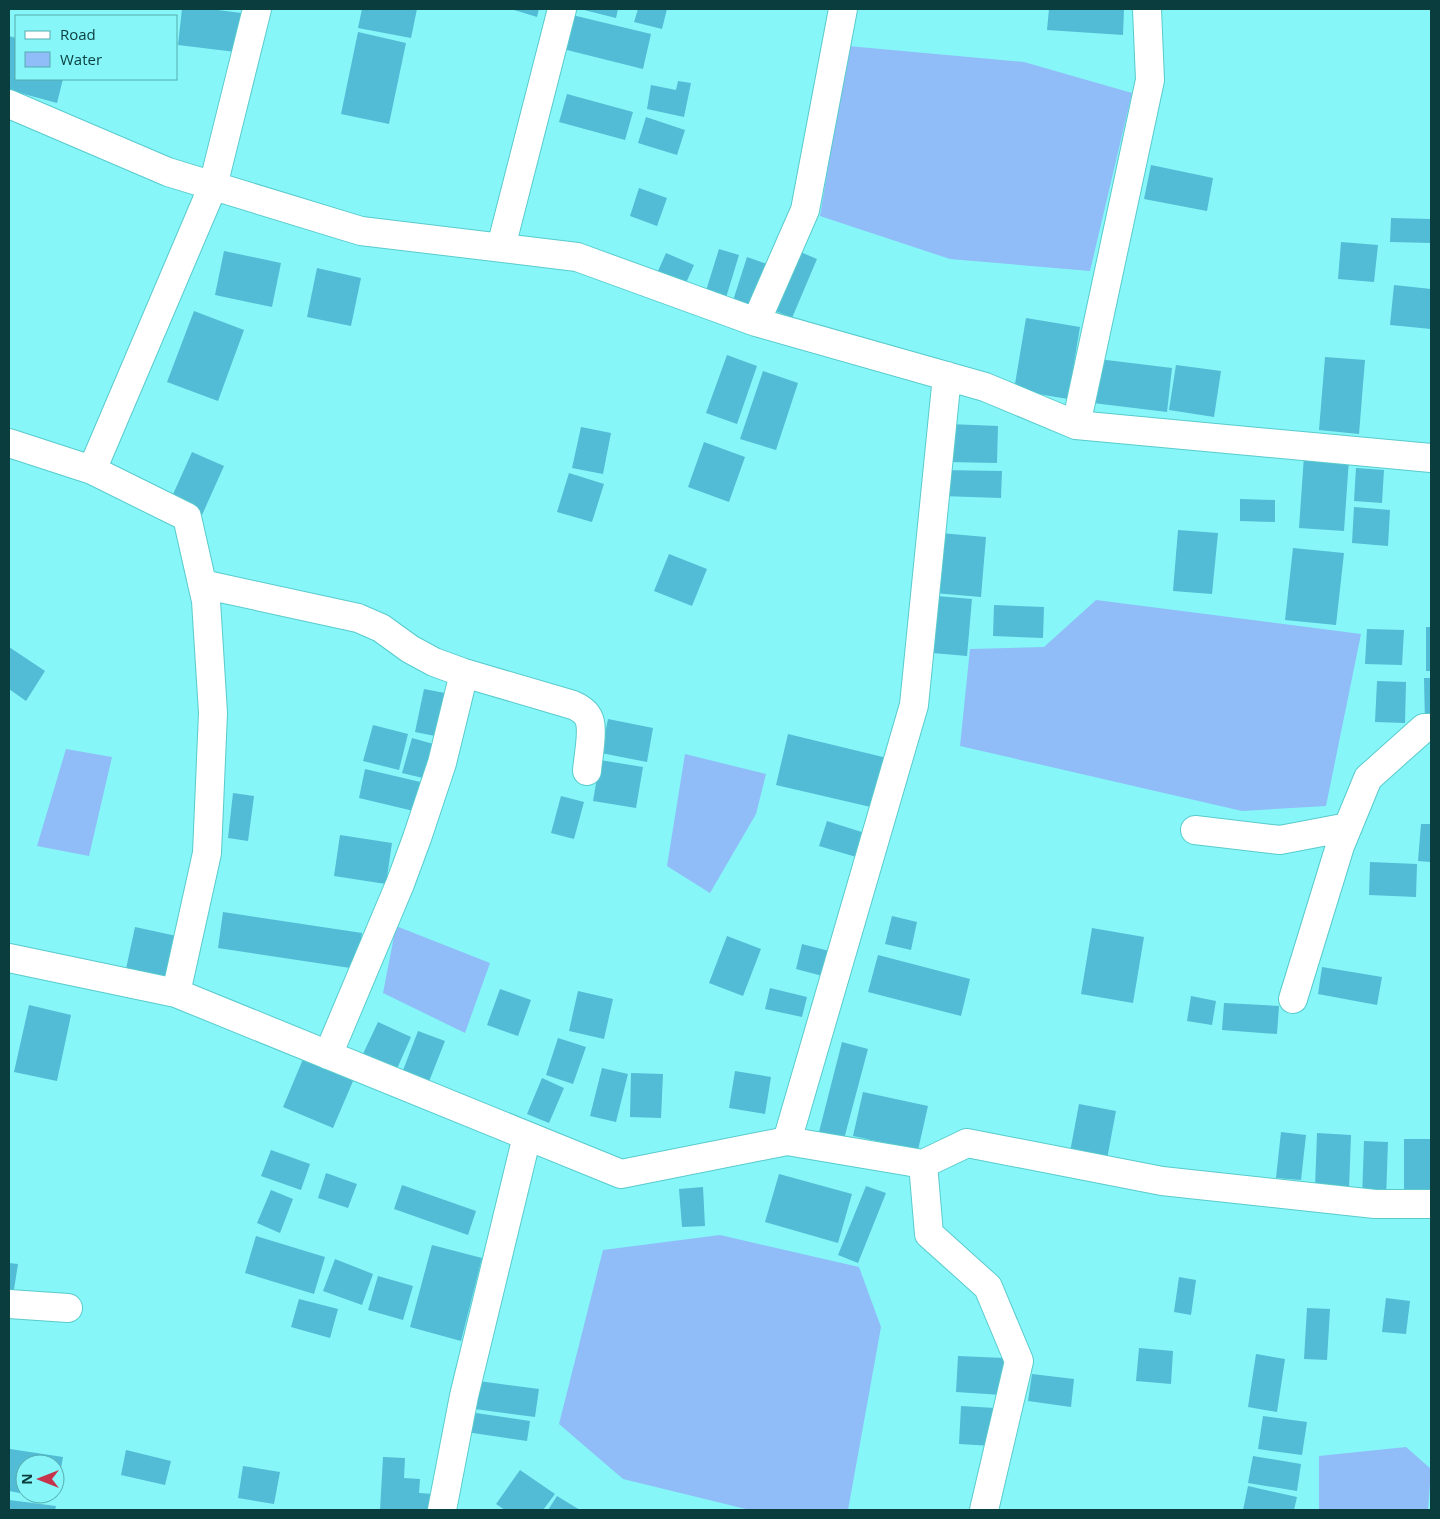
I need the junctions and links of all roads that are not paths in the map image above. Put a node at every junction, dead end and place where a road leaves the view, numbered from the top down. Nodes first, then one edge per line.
1 (257, 9) edge
2 (562, 9) edge
3 (843, 9) edge
4 (1147, 9) edge
5 (9, 104) edge
6 (214, 186) junction
7 (501, 247) junction
8 (756, 322) junction
9 (947, 376) junction
10 (1076, 425) junction
11 (9, 443) edge
12 (1431, 458) edge
13 (92, 470) junction
14 (202, 584) junction
15 (464, 673) junction
16 (1431, 728) edge
17 (587, 771) dead end
18 (1348, 827) junction
19 (1196, 830) dead end
20 (9, 958) edge
21 (176, 993) junction
22 (1293, 999) dead end
23 (328, 1055) junction
24 (527, 1136) junction
25 (787, 1141) junction
26 (923, 1164) junction
27 (1431, 1204) edge
28 (9, 1304) edge
29 (68, 1308) dead end
30 (442, 1510) edge
31 (984, 1510) edge

1 - 6 street
2 - 7 street
3 - 8 street
4 - 10 street
5 - 6 street
6 - 7 street
6 - 13 street
7 - 8 street
8 - 9 street
9 - 10 street
9 - 25 street
10 - 12 street
11 - 13 street
13 - 14 street
14 - 15 street
14 - 21 street
15 - 17 street
15 - 23 street
16 - 18 street
18 - 19 street
18 - 22 street
20 - 21 street
21 - 23 street
23 - 24 street
24 - 25 street
24 - 30 street
25 - 26 street
26 - 27 street
26 - 31 street
28 - 29 street

